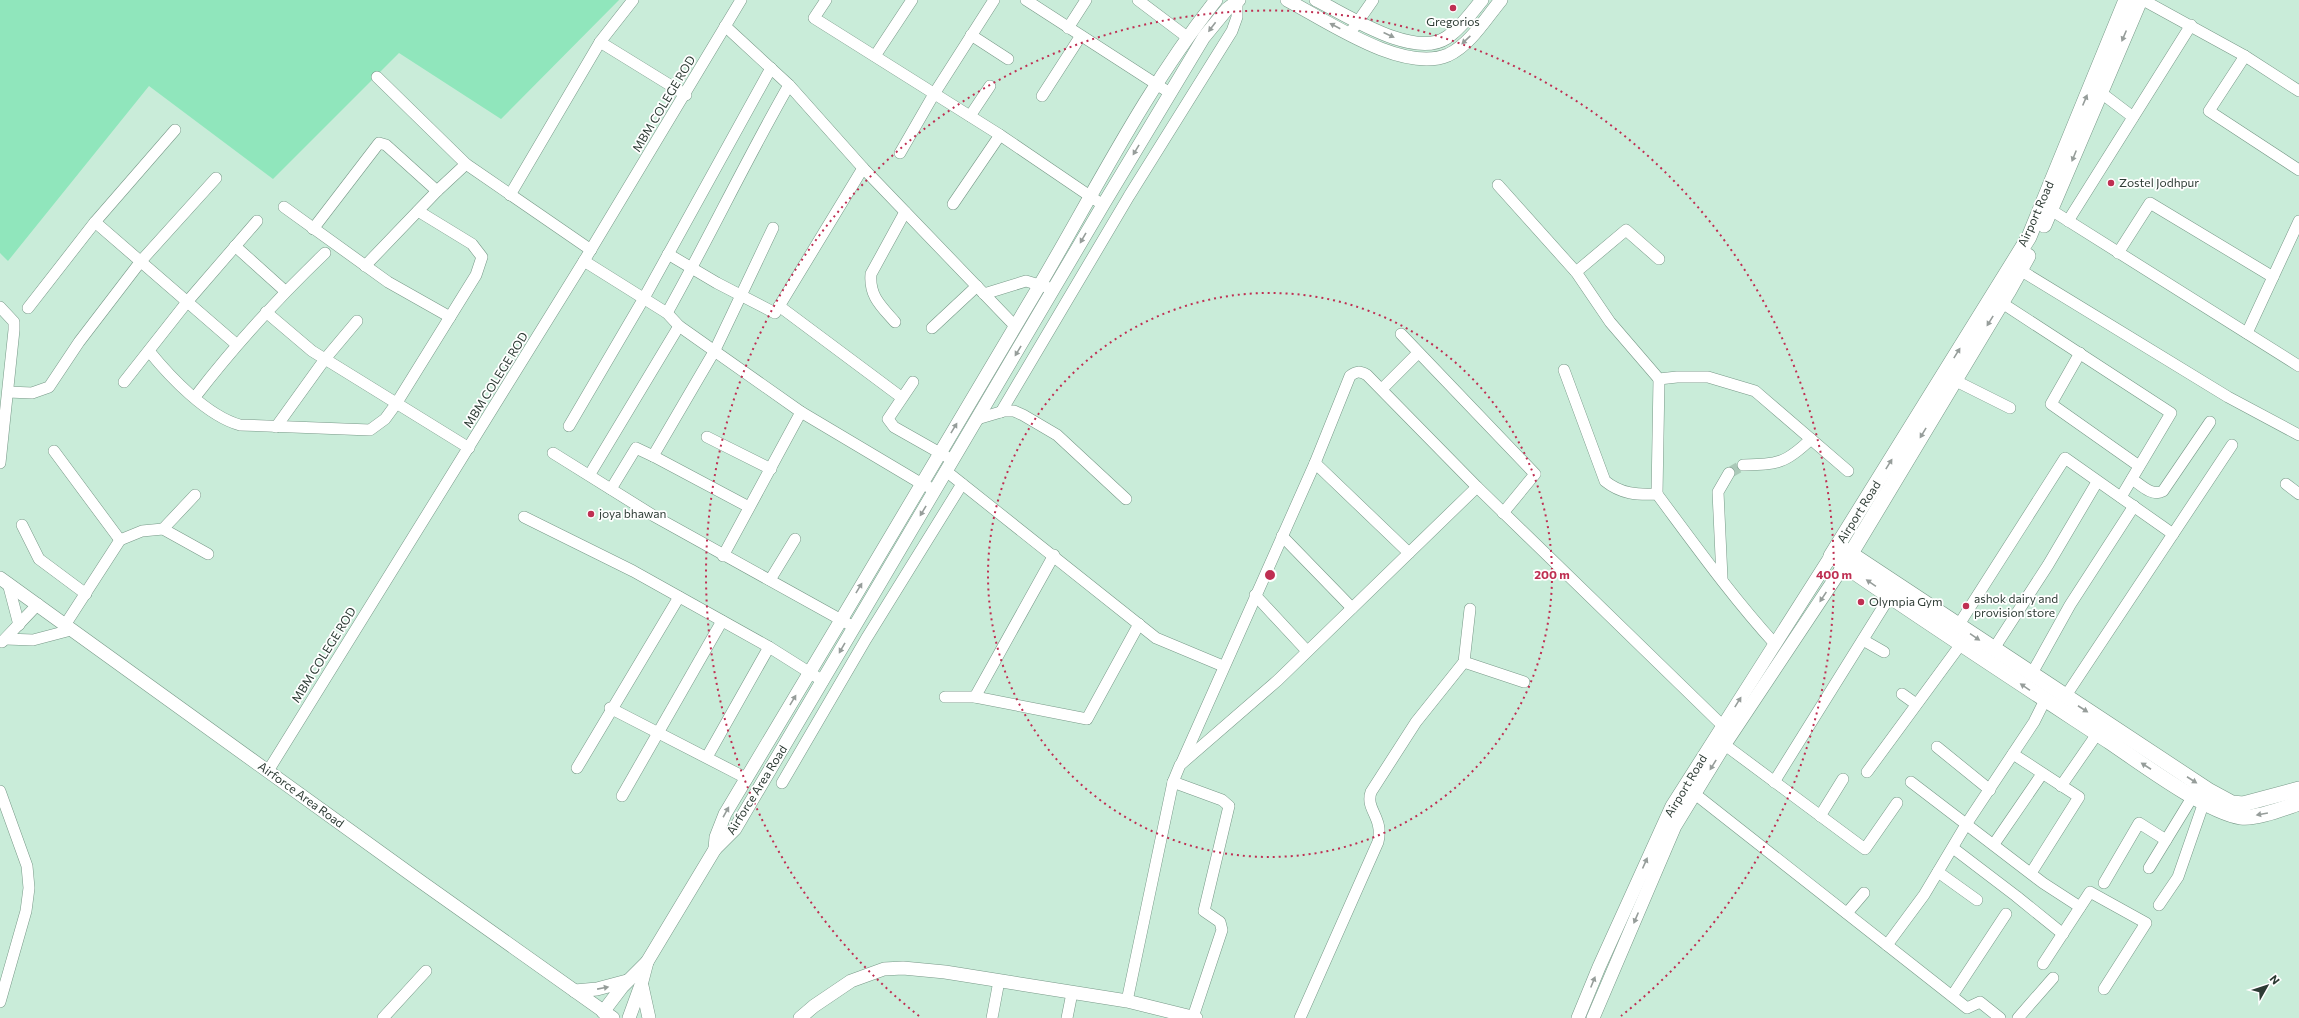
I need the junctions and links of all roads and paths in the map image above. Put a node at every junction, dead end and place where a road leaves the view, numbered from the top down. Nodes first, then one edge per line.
1 (633, 0) edge
2 (741, 0) edge
3 (826, 0) edge
4 (912, 0) edge
5 (994, 0) edge
6 (1026, 0) edge
7 (1086, 0) edge
8 (1138, 0) edge
9 (1216, 0) edge
10 (1287, 0) edge
11 (1316, 0) edge
12 (1374, 0) edge
13 (1482, 0) edge
14 (1501, 0) edge
15 (2126, 0) edge
16 (2140, 0) edge
17 (2143, 0) edge
18 (1238, 1) edge
19 (1358, 21) junction
20 (2191, 25) junction
21 (725, 26) junction
22 (1068, 28) junction
23 (1350, 33) junction
24 (971, 35) junction
25 (1080, 37) junction
26 (1187, 37) junction
27 (600, 42) junction
28 (875, 56) junction
29 (2245, 56) junction
30 (1008, 59) dead end
31 (771, 68) junction
32 (377, 77) dead end
33 (1157, 84) junction
34 (789, 85) junction
35 (990, 86) dead end
36 (2299, 91) edge
37 (2100, 92) junction
38 (1170, 93) junction
39 (934, 94) junction
40 (686, 95) junction
41 (1042, 96) dead end
42 (970, 116) junction
43 (2133, 118) junction
44 (1150, 127) junction
45 (175, 130) dead end
46 (1000, 135) junction
47 (1166, 138) junction
48 (900, 153) dead end
49 (466, 164) junction
50 (863, 168) junction
51 (2299, 170) edge
52 (216, 178) dead end
53 (1498, 185) dead end
54 (437, 191) junction
55 (510, 195) junction
56 (1091, 198) junction
57 (952, 204) dead end
58 (1103, 205) junction
59 (284, 207) dead end
60 (2051, 210) junction
61 (418, 211) junction
62 (905, 212) junction
63 (2299, 220) edge
64 (257, 221) dead end
65 (2068, 221) junction
66 (95, 222) junction
67 (773, 228) dead end
68 (313, 229) junction
69 (235, 246) junction
70 (591, 250) junction
71 (325, 253) dead end
72 (2118, 253) junction
73 (668, 254) junction
74 (1659, 259) dead end
75 (141, 261) junction
76 (584, 261) junction
77 (365, 266) junction
78 (692, 269) junction
79 (2020, 270) junction
80 (1576, 272) junction
81 (2273, 277) junction
82 (1040, 284) junction
83 (1053, 289) junction
84 (980, 290) junction
85 (285, 291) junction
86 (740, 296) junction
87 (644, 298) junction
88 (187, 302) junction
89 (2002, 303) junction
90 (779, 306) junction
91 (0, 307) edge
92 (28, 308) dead end
93 (266, 312) junction
94 (667, 313) junction
95 (450, 317) junction
96 (357, 321) dead end
97 (895, 322) dead end
98 (679, 326) junction
99 (1015, 326) junction
100 (932, 328) dead end
101 (2247, 333) junction
102 (1401, 334) dead end
103 (236, 344) junction
104 (715, 350) junction
105 (149, 351) junction
106 (1418, 353) junction
107 (2080, 353) junction
108 (325, 359) junction
109 (2299, 366) edge
110 (1564, 370) dead end
111 (1659, 379) junction
112 (1954, 380) junction
113 (124, 382) dead end
114 (913, 382) dead end
115 (1382, 389) junction
116 (8, 392) junction
117 (195, 397) junction
118 (901, 397) junction
119 (396, 404) junction
120 (2010, 408) dead end
121 (801, 412) junction
122 (1000, 412) junction
123 (977, 419) junction
124 (2210, 422) dead end
125 (569, 426) dead end
126 (276, 427) junction
127 (2299, 435) edge
128 (707, 437) dead end
129 (1811, 439) junction
130 (2232, 445) dead end
131 (469, 448) junction
132 (54, 451) dead end
133 (553, 453) dead end
134 (940, 453) junction
135 (653, 456) junction
136 (953, 460) junction
137 (0, 462) edge
138 (1315, 463) junction
139 (1743, 465) tunnel mouth
140 (2139, 466) junction
141 (771, 469) junction
142 (946, 471) junction
143 (1848, 471) dead end
144 (1729, 473) tunnel mouth
145 (590, 474) junction
146 (2132, 479) junction
147 (2097, 482) junction
148 (922, 484) junction
149 (962, 484) junction
150 (2286, 484) dead end
151 (1477, 487) junction
152 (611, 489) junction
153 (936, 490) junction
154 (1657, 494) junction
155 (2299, 494) edge
156 (195, 495) dead end
157 (2121, 497) junction
158 (1126, 499) dead end
159 (749, 506) junction
160 (2134, 506) junction
161 (1503, 513) junction
162 (524, 517) dead end
163 (22, 525) dead end
164 (163, 529) junction
165 (2173, 534) junction
166 (1282, 536) junction
167 (794, 539) dead end
168 (120, 540) junction
169 (1835, 551) junction
170 (1409, 553) junction
171 (208, 554) dead end
172 (1054, 555) junction
173 (723, 556) junction
174 (1847, 559) junction
175 (1722, 578) junction
176 (4, 580) edge
177 (770, 580) junction
178 (86, 594) junction
179 (1255, 595) junction
180 (1890, 596) junction
181 (679, 597) junction
182 (38, 604) junction
183 (1352, 608) junction
184 (1470, 609) dead end
185 (840, 619) junction
186 (722, 621) junction
187 (1139, 624) junction
188 (19, 625) junction
189 (1958, 626) junction
190 (68, 627) junction
191 (853, 628) junction
192 (866, 638) junction
193 (1863, 640) junction
194 (3, 641) edge
195 (1775, 644) junction
196 (1961, 644) junction
197 (769, 647) junction
198 (1993, 650) junction
199 (1307, 652) junction
200 (1884, 652) dead end
201 (1464, 662) junction
202 (1223, 666) junction
203 (808, 674) junction
204 (2031, 675) junction
205 (822, 682) junction
206 (1524, 682) dead end
207 (1902, 694) dead end
208 (945, 697) dead end
209 (975, 697) junction
210 (2065, 697) junction
211 (2045, 700) junction
212 (1916, 704) junction
213 (610, 708) junction
214 (1723, 726) junction
215 (659, 733) junction
216 (2097, 734) junction
217 (1725, 745) junction
218 (1937, 748) dead end
219 (2013, 754) junction
220 (707, 757) junction
221 (1180, 765) junction
222 (577, 768) dead end
223 (268, 771) junction
224 (1867, 772) dead end
225 (2042, 774) junction
226 (746, 778) junction
227 (1843, 778) dead end
228 (1173, 782) junction
229 (1774, 782) junction
230 (1911, 782) dead end
231 (782, 783) dead end
232 (2061, 786) junction
233 (2299, 789) edge
234 (1990, 790) junction
235 (0, 791) edge
236 (1695, 794) junction
237 (622, 796) dead end
238 (2199, 799) junction
239 (1897, 803) dead end
240 (2299, 803) edge
241 (1820, 816) junction
242 (1967, 823) junction
243 (2166, 840) junction
244 (1994, 844) junction
245 (1953, 848) junction
246 (715, 849) junction
247 (2149, 868) dead end
248 (1938, 872) junction
249 (2031, 873) junction
250 (2104, 883) dead end
251 (1864, 893) dead end
252 (1977, 900) dead end
253 (2159, 905) dead end
254 (2080, 907) junction
255 (1846, 913) junction
256 (2006, 914) dead end
257 (2063, 934) junction
258 (1887, 945) junction
259 (2044, 964) dead end
260 (426, 971) dead end
261 (2053, 978) dead end
262 (636, 982) junction
263 (999, 982) junction
264 (2104, 989) dead end
265 (575, 991) junction
266 (1072, 993) junction
267 (1952, 996) junction
268 (1127, 1001) junction
269 (0, 1002) edge
270 (608, 1015) edge
271 (383, 1018) edge
272 (629, 1018) edge
273 (649, 1018) edge
274 (800, 1018) edge
275 (992, 1018) edge
276 (1067, 1018) edge
277 (1195, 1018) edge
278 (1300, 1018) edge
279 (1578, 1018) edge
280 (1593, 1018) edge
281 (2000, 1018) edge
282 (2018, 1018) edge

1 - 27 street
2 - 21 street, MBM COLEGE ROD
3 - 28 street
4 - 28 street
5 - 24 street
6 - 22 street
7 - 22 street
8 - 26 street
9 - 26 street
23 -> 10 street
11 - 19 street
12 - 19 street
19 -> 13 street
14 -> 23 street
169 -> 15 main road, Airport Road
16 -> 37 main road, Airport Road
17 - 20 street
18 -> 38 street, Airforce Area Road
18 - 47 street
19 - 23 street
20 - 29 street
20 - 43 street
21 - 31 street
21 - 40 street, MBM COLEGE ROD
22 - 25 street
24 - 30 street
24 - 39 street
25 - 33 street
25 - 41 street
26 - 33 street
27 - 40 street
27 - 55 street
28 - 39 street
29 - 36 street
29 - 51 street
31 - 34 street
31 - 73 street
32 - 49 street
33 - 38 street
33 - 56 street
34 - 50 street
34 - 78 street
35 - 42 street
37 - 43 street
37 -> 60 main road, Airport Road
38 - 44 street, Airforce Area Road
39 - 42 street
39 - 48 street
40 - 70 street, MBM COLEGE ROD
42 - 46 street
43 - 65 street
44 - 47 street
44 -> 58 street, Airforce Area Road
45 - 66 street
46 - 56 street
46 - 57 street
47 - 122 street
49 - 54 street
49 - 55 street
50 - 62 street
50 - 90 street
52 - 75 street
53 - 80 street
54 - 61 street
54 - 68 street
55 - 70 street
56 - 58 street
56 - 82 street
58 -> 83 street, Airforce Area Road
59 - 68 street
60 - 65 street
60 - 79 main road, Airport Road
61 - 77 street
61 - 95 street
62 - 84 street
62 - 97 street
63 - 81 street
64 - 69 street
65 - 72 street
66 - 75 street
66 - 92 street
67 - 86 street
68 - 77 street
69 - 85 street
69 - 88 street
70 - 76 street, MBM COLEGE ROD
71 - 85 street
72 - 81 street
72 - 101 street
73 - 78 street
73 - 87 street
74 - 80 street
75 - 88 street
75 - 116 street
76 - 87 street
76 - 131 street, MBM COLEGE ROD
77 - 95 street
78 - 86 street
78 - 94 street
79 - 89 main road, Airport Road
79 - 127 street
80 - 111 street
81 - 101 street
82 - 83 street
82 - 84 street
82 - 99 street
83 -> 123 street, Airforce Area Road
84 - 99 street
84 - 100 street
85 - 93 street
86 - 90 street
86 - 104 street
87 - 94 street
87 - 125 street
88 - 103 street
88 - 105 street
89 - 107 street
89 -> 112 main road, Airport Road
90 - 118 street
91 - 116 street
93 - 103 street
93 - 108 street
94 - 98 street
95 - 119 street
96 - 108 street
98 - 104 street
98 - 145 street
134 -> 99 street
101 - 109 street
102 - 106 street
103 - 117 street
104 - 121 street
104 - 135 street
105 - 113 street
105 - 117 street
106 - 115 street
106 - 161 street
107 - 140 street
107 - 140 street
108 - 119 street
108 - 126 street
110 - 154 street
111 - 129 street
111 - 154 street
112 - 120 street
112 -> 174 main road, Airport Road
114 - 118 street
115 - 138 street
115 - 151 street
116 - 137 street
117 - 126 street
118 - 134 street
119 - 126 street
119 - 131 street
121 - 141 street
121 - 148 street
122 - 123 street
122 - 158 street
123 - 136 street, Airforce Area Road
124 - 146 street
128 - 141 street
129 - 139 street
129 - 143 street
130 - 165 street
131 - 223 street, MBM COLEGE ROD
132 - 168 street
133 - 145 street
134 - 136 street
134 - 148 street
135 - 152 street
135 - 159 street
136 - 142 street, Airforce Area Road
138 - 166 street
138 - 170 street
140 - 146 street
141 - 159 street
142 - 149 street
142 - 153 street, Airforce Area Road
144 - 175 street
145 - 152 street
146 - 157 street
147 - 157 street
147 - 189 street
147 - 198 street
148 - 153 street
185 -> 148 street
149 - 172 street
149 - 192 street
150 - 155 street
151 - 161 street
151 - 170 street
152 - 173 street
153 -> 191 street, Airforce Area Road
154 - 175 street
156 - 164 street
157 - 160 street
159 - 173 street
160 - 165 street
160 - 204 street
161 - 214 street
162 - 181 street
163 - 178 street
164 - 168 street
164 - 171 street
165 - 210 street
166 - 179 street
166 - 183 street
167 - 177 street
168 - 178 street
169 - 174 main road
169 - 195 street, Airport Road
170 - 183 street
172 - 187 street
172 - 209 street
173 - 177 street
180 -> 174 main road
174 - 189 main road
174 -> 217 street, Airport Road
175 - 195 street
176 - 182 street, Airforce Area Road
176 - 188 street
177 - 185 street
178 - 190 street
179 - 199 street
179 - 202 street
180 - 193 street
180 - 196 main road
181 - 186 street
181 - 213 street
182 - 188 street
182 - 190 street, Airforce Area Road
183 - 199 street
184 - 201 street
185 - 191 street
185 - 203 street
186 - 197 street
186 - 215 street
187 - 202 street
187 - 209 street
188 - 194 street
189 -> 198 main road
190 - 194 street
190 - 223 street, Airforce Area Road
191 - 192 street
191 -> 205 street, Airforce Area Road
192 - 231 street
193 - 200 street
193 - 229 street
214 -> 195 street, Airport Road
211 -> 196 main road
196 - 212 street
197 - 203 street
197 - 220 street
198 - 204 main road
199 - 221 street
201 - 206 street
201 - 278 street
202 - 221 street
203 - 205 street
226 -> 203 street
204 - 210 main road
205 - 246 street, Airforce Area Road
207 - 212 street
208 - 209 street
210 -> 233 main road
211 - 216 main road
211 - 219 street
212 - 224 street
213 - 215 street
213 - 222 street
279 -> 214 street, Airport Road
215 - 220 street
215 - 237 street
216 - 232 street
238 -> 216 main road
217 - 229 street
217 -> 236 street, Airport Road
218 - 234 street
219 - 225 street
219 - 234 street
220 - 226 street
221 - 228 street
223 - 265 street, Airforce Area Road
225 - 232 street
225 - 244 street
246 -> 226 street
227 - 241 street
228 - 268 street
228 - 277 street
229 - 241 street
230 - 242 street
232 - 249 street
234 - 242 street
235 - 269 street
236 - 255 street
236 -> 280 street, Airport Road
240 -> 238 main road
238 - 243 street
238 - 253 street
239 - 241 street
242 - 244 street
242 - 245 street
243 - 247 street
243 - 250 street
244 - 249 street
245 - 248 street
245 - 257 street
246 - 262 street, Airforce Area Road
248 - 252 street
248 - 258 street
249 - 254 street
251 - 255 street
254 - 257 street
254 - 264 street
255 - 258 street
256 - 267 street
257 - 259 street
258 - 267 street
260 - 271 street
261 - 282 street
265 -> 262 street
262 - 270 street, Airforce Area Road
262 - 272 street, Airforce Area Road
262 - 273 street
263 - 266 street
263 - 274 street
263 - 275 street
265 - 270 street, Airforce Area Road
266 - 268 street
266 - 276 street
267 - 281 street
268 - 277 street

